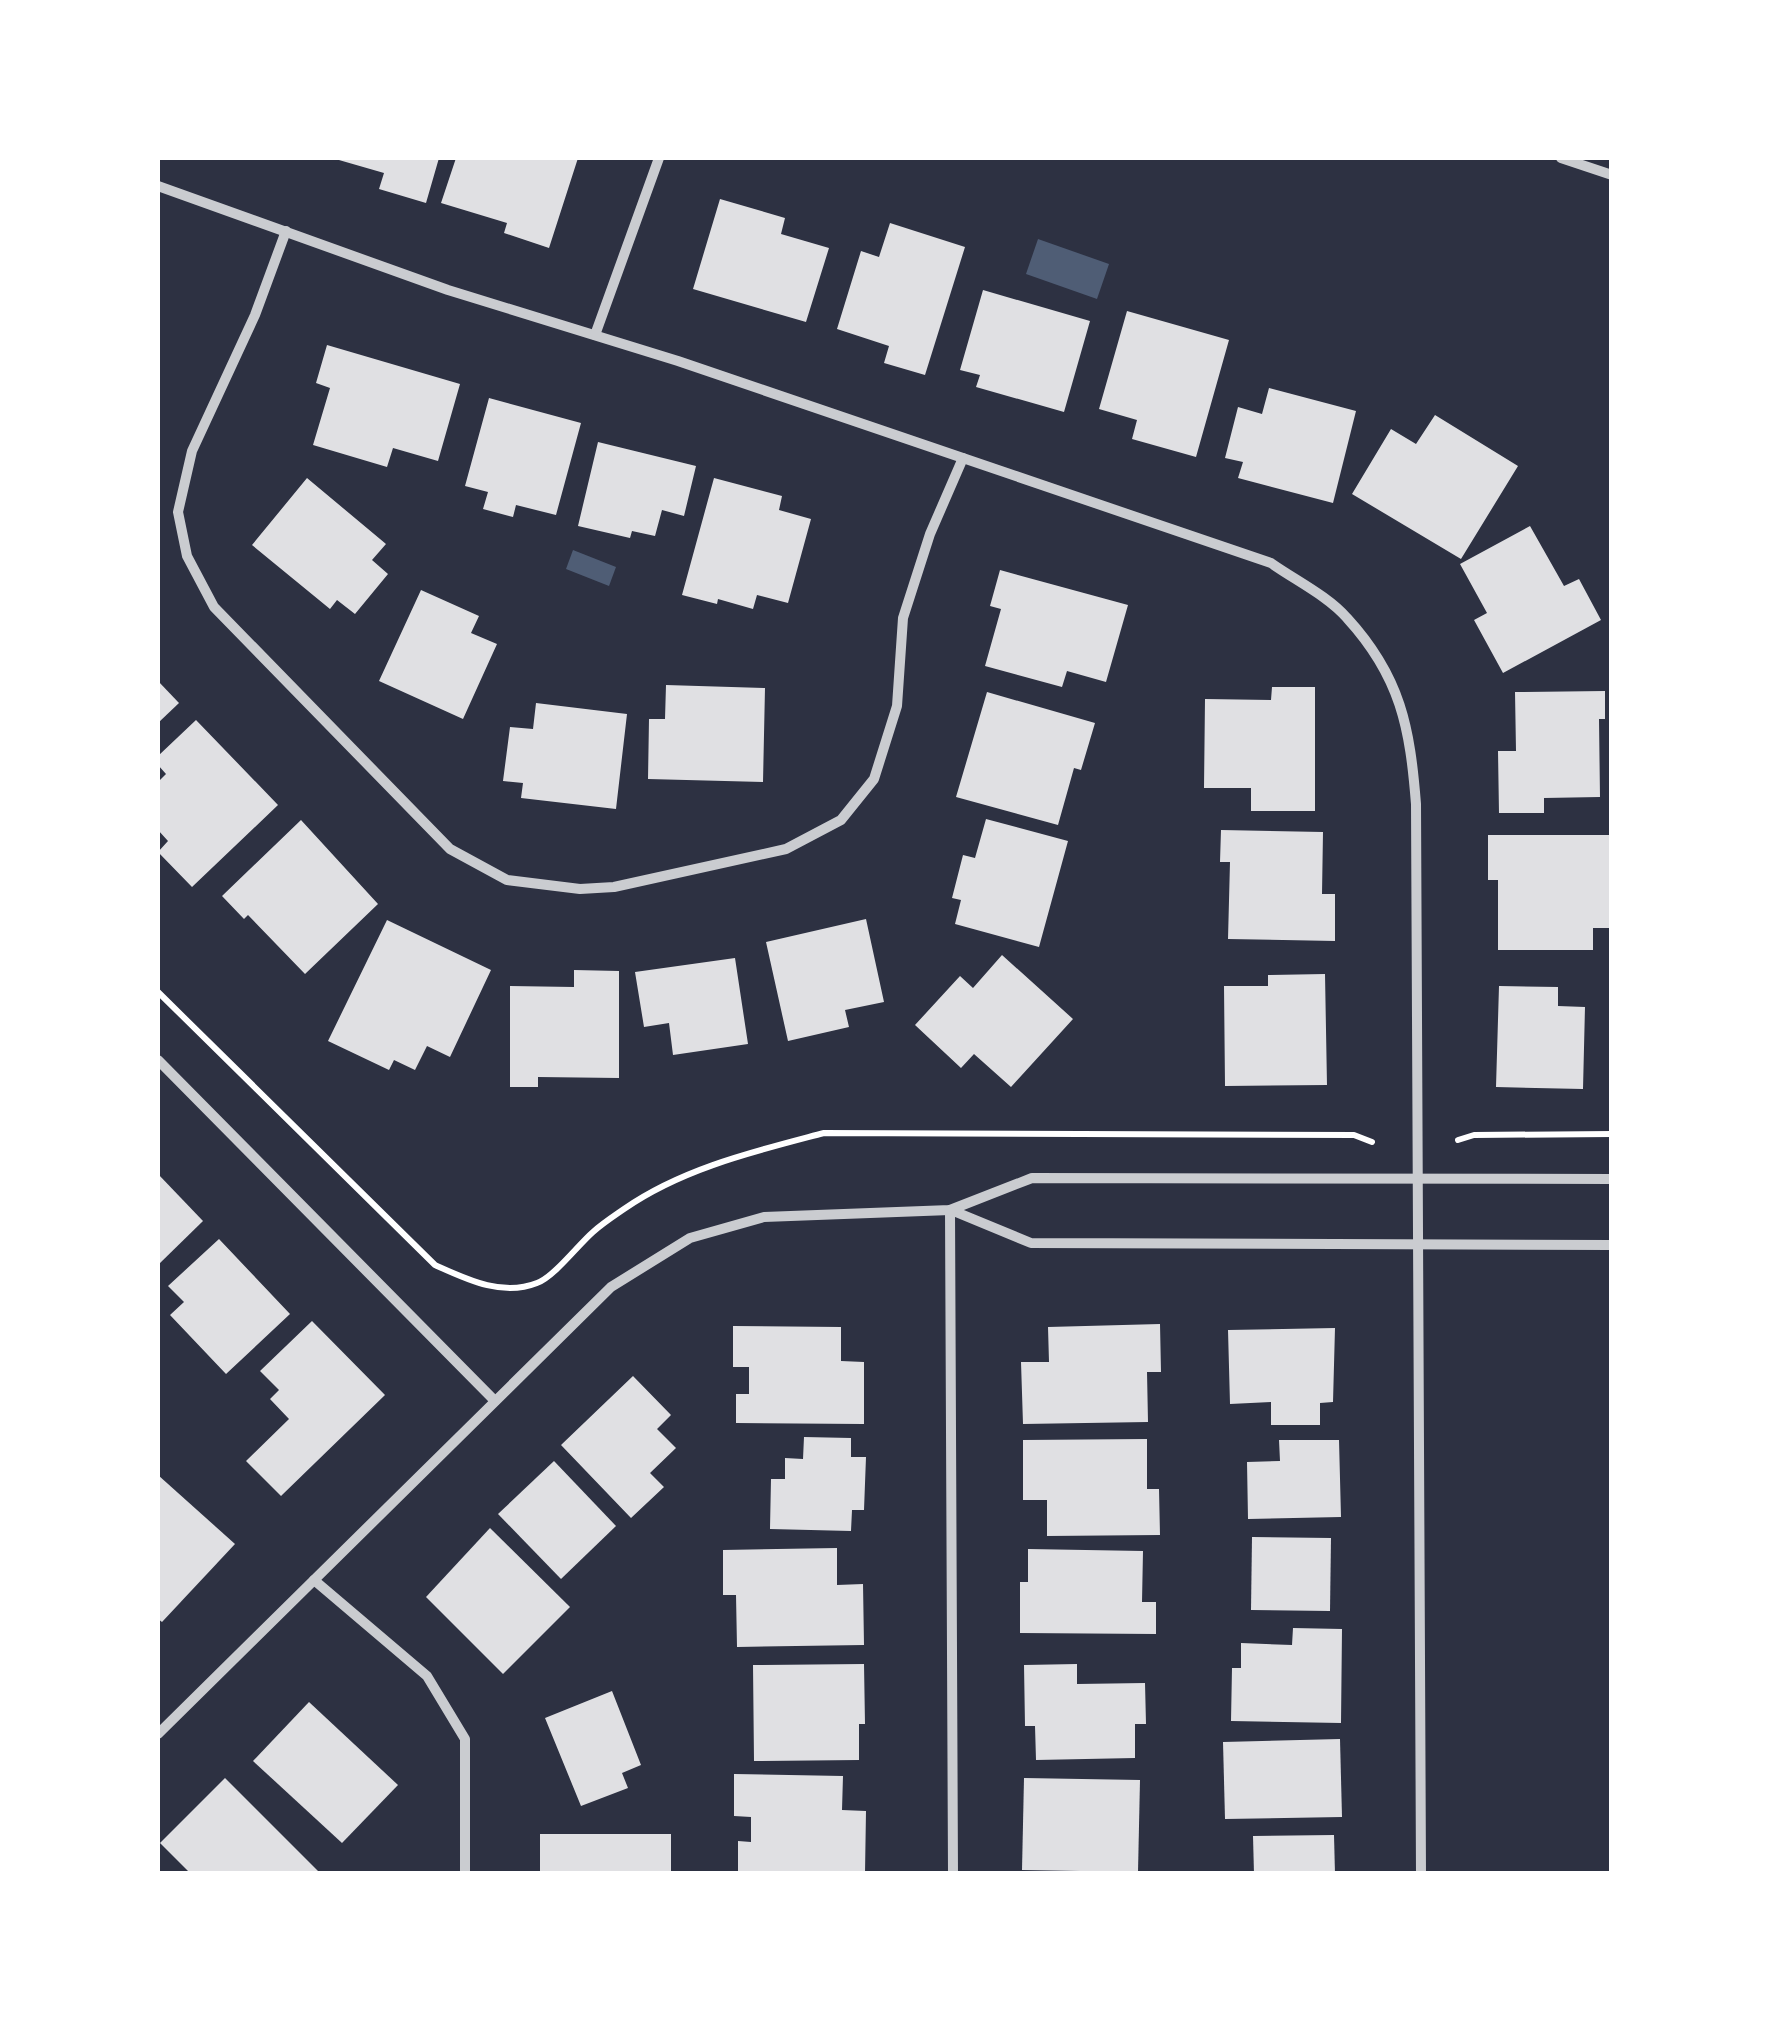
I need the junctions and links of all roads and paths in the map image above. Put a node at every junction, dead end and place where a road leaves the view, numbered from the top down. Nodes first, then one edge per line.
1 (659, 158) edge
2 (1561, 158) edge
3 (1612, 175) edge
4 (158, 186) edge
5 (286, 231) junction
6 (595, 335) junction
7 (963, 458) junction
8 (158, 992) edge
9 (158, 1060) edge
10 (1612, 1134) edge
11 (1458, 1140) dead end
12 (1372, 1142) dead end
13 (1417, 1177) junction
14 (1612, 1178) edge
15 (950, 1210) junction
16 (1417, 1244) junction
17 (1612, 1245) edge
18 (495, 1401) junction
19 (314, 1580) junction
20 (159, 1730) edge
21 (465, 1874) edge
22 (953, 1874) edge
23 (1420, 1874) edge

1 - 6 street
2 - 3 street
4 - 5 street
5 - 6 street
5 - 7 street
6 - 7 street
7 - 13 street
8 - 12 path
9 - 18 street
10 - 11 path
13 - 14 street
13 - 15 street
13 - 16 street
15 - 16 street
15 - 18 street
15 - 22 street
16 - 17 street
16 - 23 street
18 - 19 street
19 - 20 street
19 - 21 street

